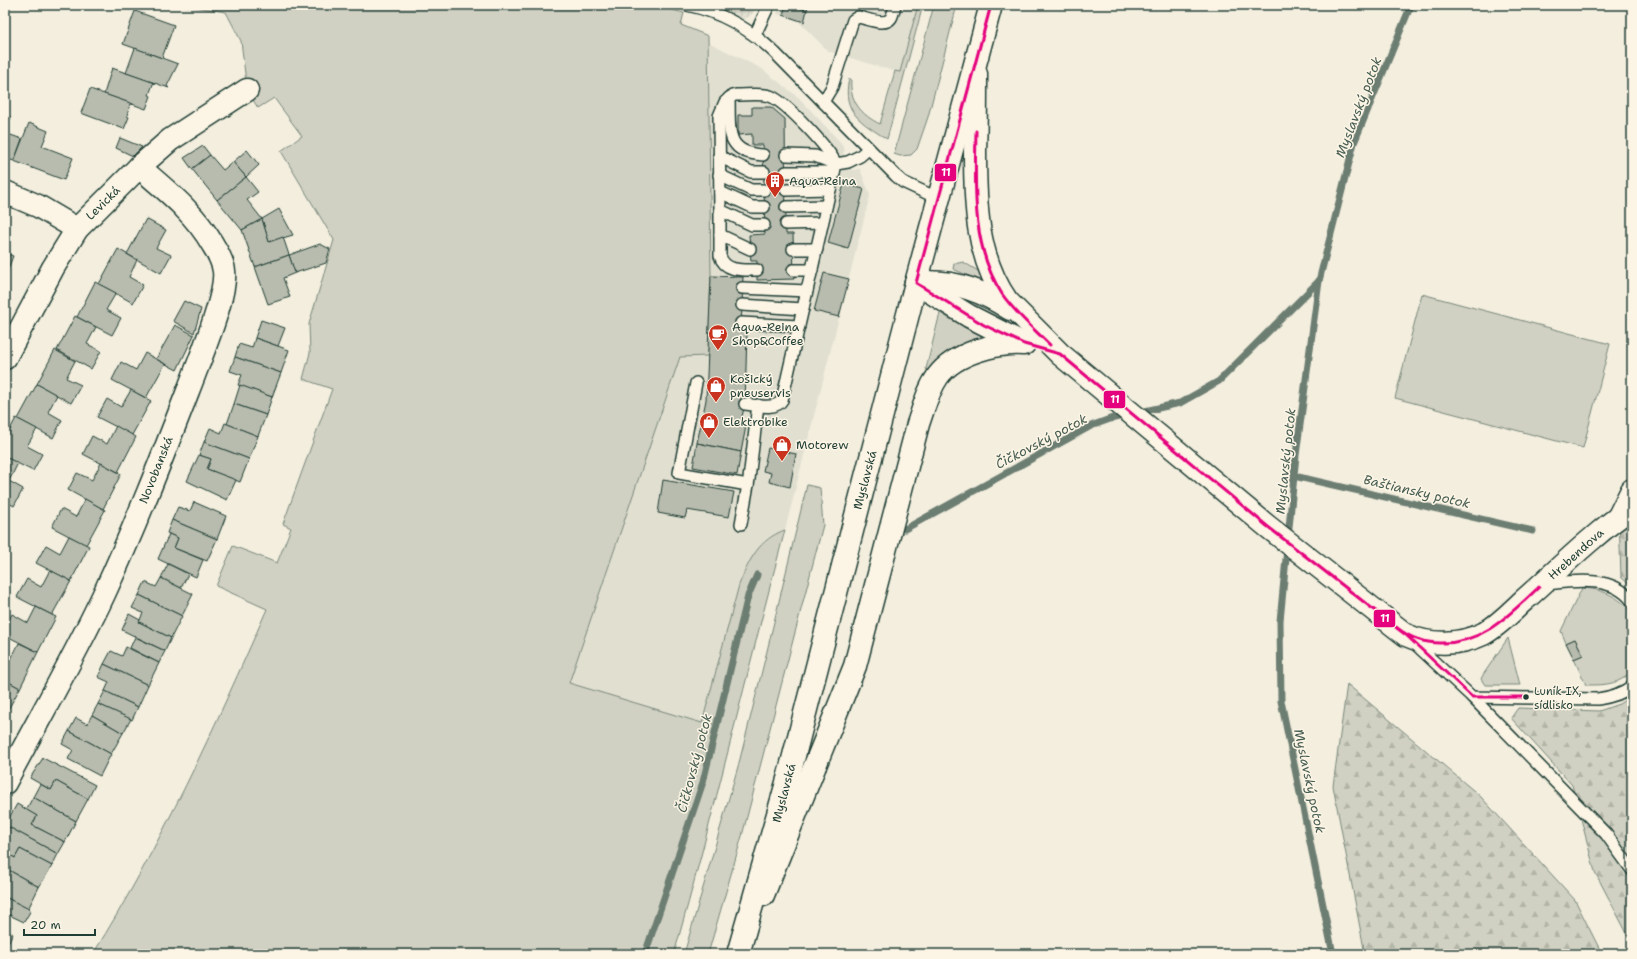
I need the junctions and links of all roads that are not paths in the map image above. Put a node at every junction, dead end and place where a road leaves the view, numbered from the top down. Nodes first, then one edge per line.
1 (687, 5) edge
2 (769, 5) edge
3 (895, 5) edge
4 (991, 5) edge
5 (755, 35) junction
6 (976, 61) junction
7 (247, 90) dead end
8 (729, 98) junction
9 (823, 102) junction
10 (868, 149) junction
11 (763, 155) dead end
12 (786, 155) dead end
13 (719, 156) junction
14 (139, 167) junction
15 (835, 168) junction
16 (764, 172) dead end
17 (786, 172) dead end
18 (720, 175) junction
19 (764, 190) dead end
20 (786, 190) dead end
21 (830, 190) junction
22 (5, 192) edge
23 (720, 192) junction
24 (939, 199) junction
25 (826, 206) junction
26 (764, 207) dead end
27 (786, 207) dead end
28 (720, 210) junction
29 (822, 223) junction
30 (786, 224) dead end
31 (764, 225) dead end
32 (77, 229) junction
33 (720, 235) junction
34 (750, 249) dead end
35 (793, 249) dead end
36 (817, 249) junction
37 (756, 270) dead end
38 (794, 270) dead end
39 (812, 270) junction
40 (916, 283) junction
41 (742, 288) dead end
42 (807, 291) junction
43 (742, 306) dead end
44 (803, 309) junction
45 (1021, 316) junction
46 (741, 323) dead end
47 (799, 326) junction
48 (1024, 344) junction
49 (8, 345) edge
50 (1060, 354) junction
51 (696, 383) dead end
52 (744, 404) dead end
53 (758, 405) junction
54 (748, 485) junction
55 (1632, 490) edge
56 (1626, 512) edge
57 (741, 524) dead end
58 (1542, 585) junction
59 (1632, 602) edge
60 (1406, 635) junction
61 (1632, 686) edge
62 (1472, 697) junction
63 (5, 783) edge
64 (1632, 870) edge
65 (739, 954) edge

1 - 5 lane
2 - 5 lane
3 - 9 lane
4 - 6 street, Myslavská
5 - 9 lane
6 - 24 street, Myslavská
6 - 45 street
7 - 14 street, Levická
8 - 11 lane
8 - 13 lane
8 - 15 lane
9 - 10 lane
10 - 15 lane
10 - 24 lane
12 - 15 lane
13 - 16 lane
13 - 18 lane
14 - 32 street, Levická
14 - 63 street, Novobanská
15 - 17 lane
15 - 21 lane
18 - 19 lane
18 - 23 lane
20 - 21 lane
21 - 25 lane
22 - 32 street
23 - 26 lane
23 - 28 lane
24 - 40 street, Myslavská
25 - 27 lane
25 - 29 lane
28 - 31 lane
28 - 33 lane
29 - 30 lane
29 - 36 lane
32 - 49 street, Levická
33 - 34 lane
33 - 37 lane
35 - 36 lane
36 - 39 lane
38 - 39 lane
39 - 42 lane
40 - 45 street
40 - 48 street
40 - 65 street, Myslavská
41 - 42 lane
42 - 44 lane
43 - 44 lane
44 - 47 lane
45 - 50 street, Hrebendova
46 - 47 lane
47 - 53 lane
48 - 50 street
48 - 65 street
50 - 60 street, Hrebendova
51 - 54 lane
52 - 53 lane
53 - 54 lane
54 - 57 lane
55 - 56 street
56 - 58 street, Hrebendova
58 - 59 lane
58 - 60 street, Hrebendova
60 - 62 lane
61 - 62 lane
62 - 64 lane

